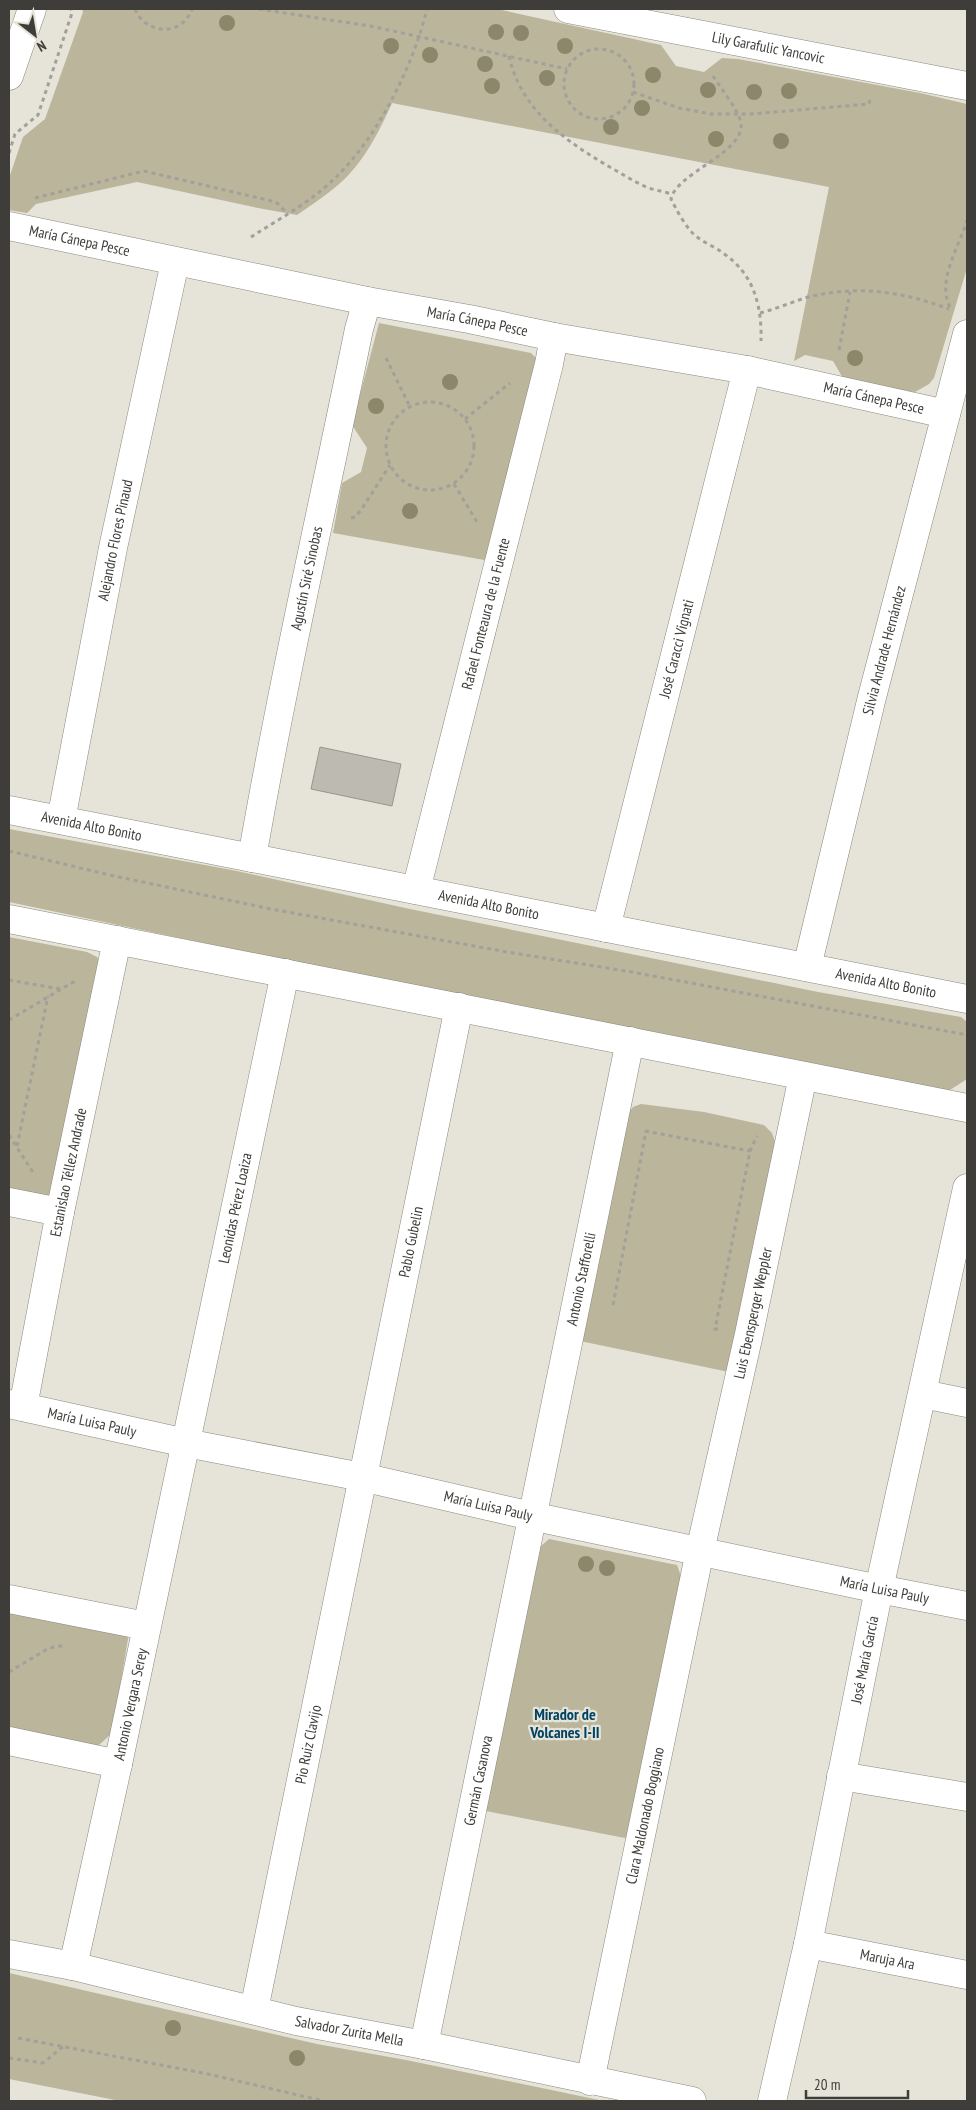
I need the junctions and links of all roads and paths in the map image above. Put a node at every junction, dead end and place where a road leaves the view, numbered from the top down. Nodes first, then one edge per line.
1 (32, 9) edge
2 (71, 9) edge
3 (135, 9) edge
4 (192, 9) edge
5 (259, 9) edge
6 (427, 9) edge
7 (568, 9) edge
8 (418, 37) junction
9 (509, 56) junction
10 (567, 69) junction
11 (9, 76) edge
12 (713, 76) dead end
13 (967, 86) edge
14 (634, 92) junction
15 (871, 96) dead end
16 (736, 114) junction
17 (9, 153) edge
18 (672, 194) junction
19 (30, 199) dead end
20 (287, 213) junction
21 (967, 220) edge
22 (9, 226) edge
23 (250, 237) dead end
24 (175, 262) junction
25 (850, 292) junction
26 (367, 301) junction
27 (760, 313) junction
28 (967, 334) edge
29 (554, 337) junction
30 (760, 346) dead end
31 (839, 350) dead end
32 (386, 356) dead end
33 (747, 370) junction
34 (516, 379) dead end
35 (410, 406) junction
36 (946, 414) junction
37 (466, 418) junction
38 (390, 465) junction
39 (322, 513) junction
40 (9, 810) edge
41 (61, 820) junction
42 (9, 851) edge
43 (252, 858) junction
44 (416, 890) junction
45 (9, 919) edge
46 (606, 928) junction
47 (118, 940) junction
48 (807, 967) junction
49 (285, 973) junction
50 (80, 979) dead end
51 (9, 980) edge
52 (60, 989) junction
53 (48, 996) junction
54 (967, 999) edge
55 (459, 1008) junction
56 (9, 1020) edge
57 (967, 1035) edge
58 (630, 1041) junction
59 (803, 1076) junction
60 (967, 1108) edge
61 (613, 1125) junction
62 (646, 1131) junction
63 (17, 1146) dead end
64 (750, 1151) dead end
65 (967, 1188) edge
66 (9, 1202) edge
67 (60, 1212) junction
68 (613, 1305) dead end
69 (924, 1394) junction
70 (967, 1403) edge
71 (16, 1405) edge
72 (186, 1442) junction
73 (362, 1477) junction
74 (531, 1516) junction
75 (700, 1550) junction
76 (879, 1589) junction
77 (9, 1599) edge
78 (967, 1606) edge
79 (146, 1626) junction
80 (71, 1645) dead end
81 (9, 1672) edge
82 (9, 1741) edge
83 (118, 1764) junction
84 (841, 1776) junction
85 (967, 1796) edge
86 (808, 1944) junction
87 (9, 1954) edge
88 (73, 1966) junction
89 (967, 1975) edge
90 (254, 2010) junction
91 (18, 2038) dead end
92 (424, 2045) junction
93 (64, 2046) junction
94 (9, 2058) edge
95 (590, 2081) junction
96 (324, 2101) edge
97 (692, 2101) edge
98 (772, 2101) edge

1 - 11 street
2 - 17 path
3 - 4 path
5 - 8 path
6 - 8 path
7 - 13 street, Lily Garafulic Yancovic
8 - 9 path
8 - 20 path
9 - 10 path
9 - 18 path
10 - 14 path
10 - 14 path
12 - 16 path
14 - 16 path
15 - 16 path
16 - 18 path
18 - 27 path
19 - 20 path
20 - 23 path
21 - 25 path
22 - 24 street, María Cánepa Pesce
24 - 26 street, María Cánepa Pesce
24 - 41 street, Alejandro Flores Pinaud
25 - 27 path
25 - 31 path
26 - 29 street, María Cánepa Pesce
26 - 39 street, Agustín Siré Sinobas
27 - 30 path
28 - 36 street, Silvia Andrade Hernández
29 - 33 street, María Cánepa Pesce
29 - 44 street, Rafael Fonteaura de la Fuente
32 - 35 path
33 - 36 street, María Cánepa Pesce
33 - 46 street, José Caracci Vignati
34 - 37 path
35 - 37 path
35 - 38 path
36 - 48 street, Silvia Andrade Hernández
37 - 38 path
38 - 39 path
39 - 43 street, Agustín Siré Sinobas
40 - 41 street, Avenida Alto Bonito
41 - 43 street, Avenida Alto Bonito
42 - 57 path
43 - 44 street, Avenida Alto Bonito
44 - 46 street, Avenida Alto Bonito
45 - 47 street
46 - 48 street, Avenida Alto Bonito
47 - 49 street
47 - 67 street, Estanislao Téllez Andrade
48 - 54 street, Avenida Alto Bonito
49 - 55 street
49 - 72 street, Leonidas Pérez Loaiza
50 - 52 path
51 - 52 path
52 - 53 path
53 - 56 path
53 - 63 path
55 - 58 street
55 - 73 street, Pablo Gubelin
58 - 59 street
58 - 61 street, Antonio Stafforelli
59 - 60 street
59 - 75 street, Luis Ebensperger Weppler
61 - 62 path
61 - 74 street, Antonio Stafforelli
62 - 64 path
62 - 68 path
65 - 69 street, José María García
66 - 67 street
67 - 71 street, Estanislao Téllez Andrade
69 - 70 street
69 - 76 street, José María García
71 - 72 street, María Luisa Pauly
72 - 73 street, María Luisa Pauly
72 - 79 street, Antonio Vergara Serey
73 - 74 street, María Luisa Pauly
73 - 90 street, Pio Ruiz Clavijo
74 - 75 street, María Luisa Pauly
74 - 92 street, Germán Casanova
75 - 76 street, María Luisa Pauly
75 - 95 street, Clara Maldonado Boggiano
76 - 78 street, María Luisa Pauly
76 - 84 street, José María García
77 - 79 street
79 - 83 street, Antonio Vergara Serey
80 - 81 path
82 - 83 street
83 - 88 street, Antonio Vergara Serey
84 - 85 street
84 - 86 street, José María García
86 - 89 street, Maruja Ara
86 - 98 street, José María García
87 - 88 street, Salvador Zurita Mella
88 - 90 street, Salvador Zurita Mella
90 - 92 street, Salvador Zurita Mella
91 - 93 path
92 - 95 street, Salvador Zurita Mella
93 - 94 path
93 - 96 path
95 - 97 street, Salvador Zurita Mella

